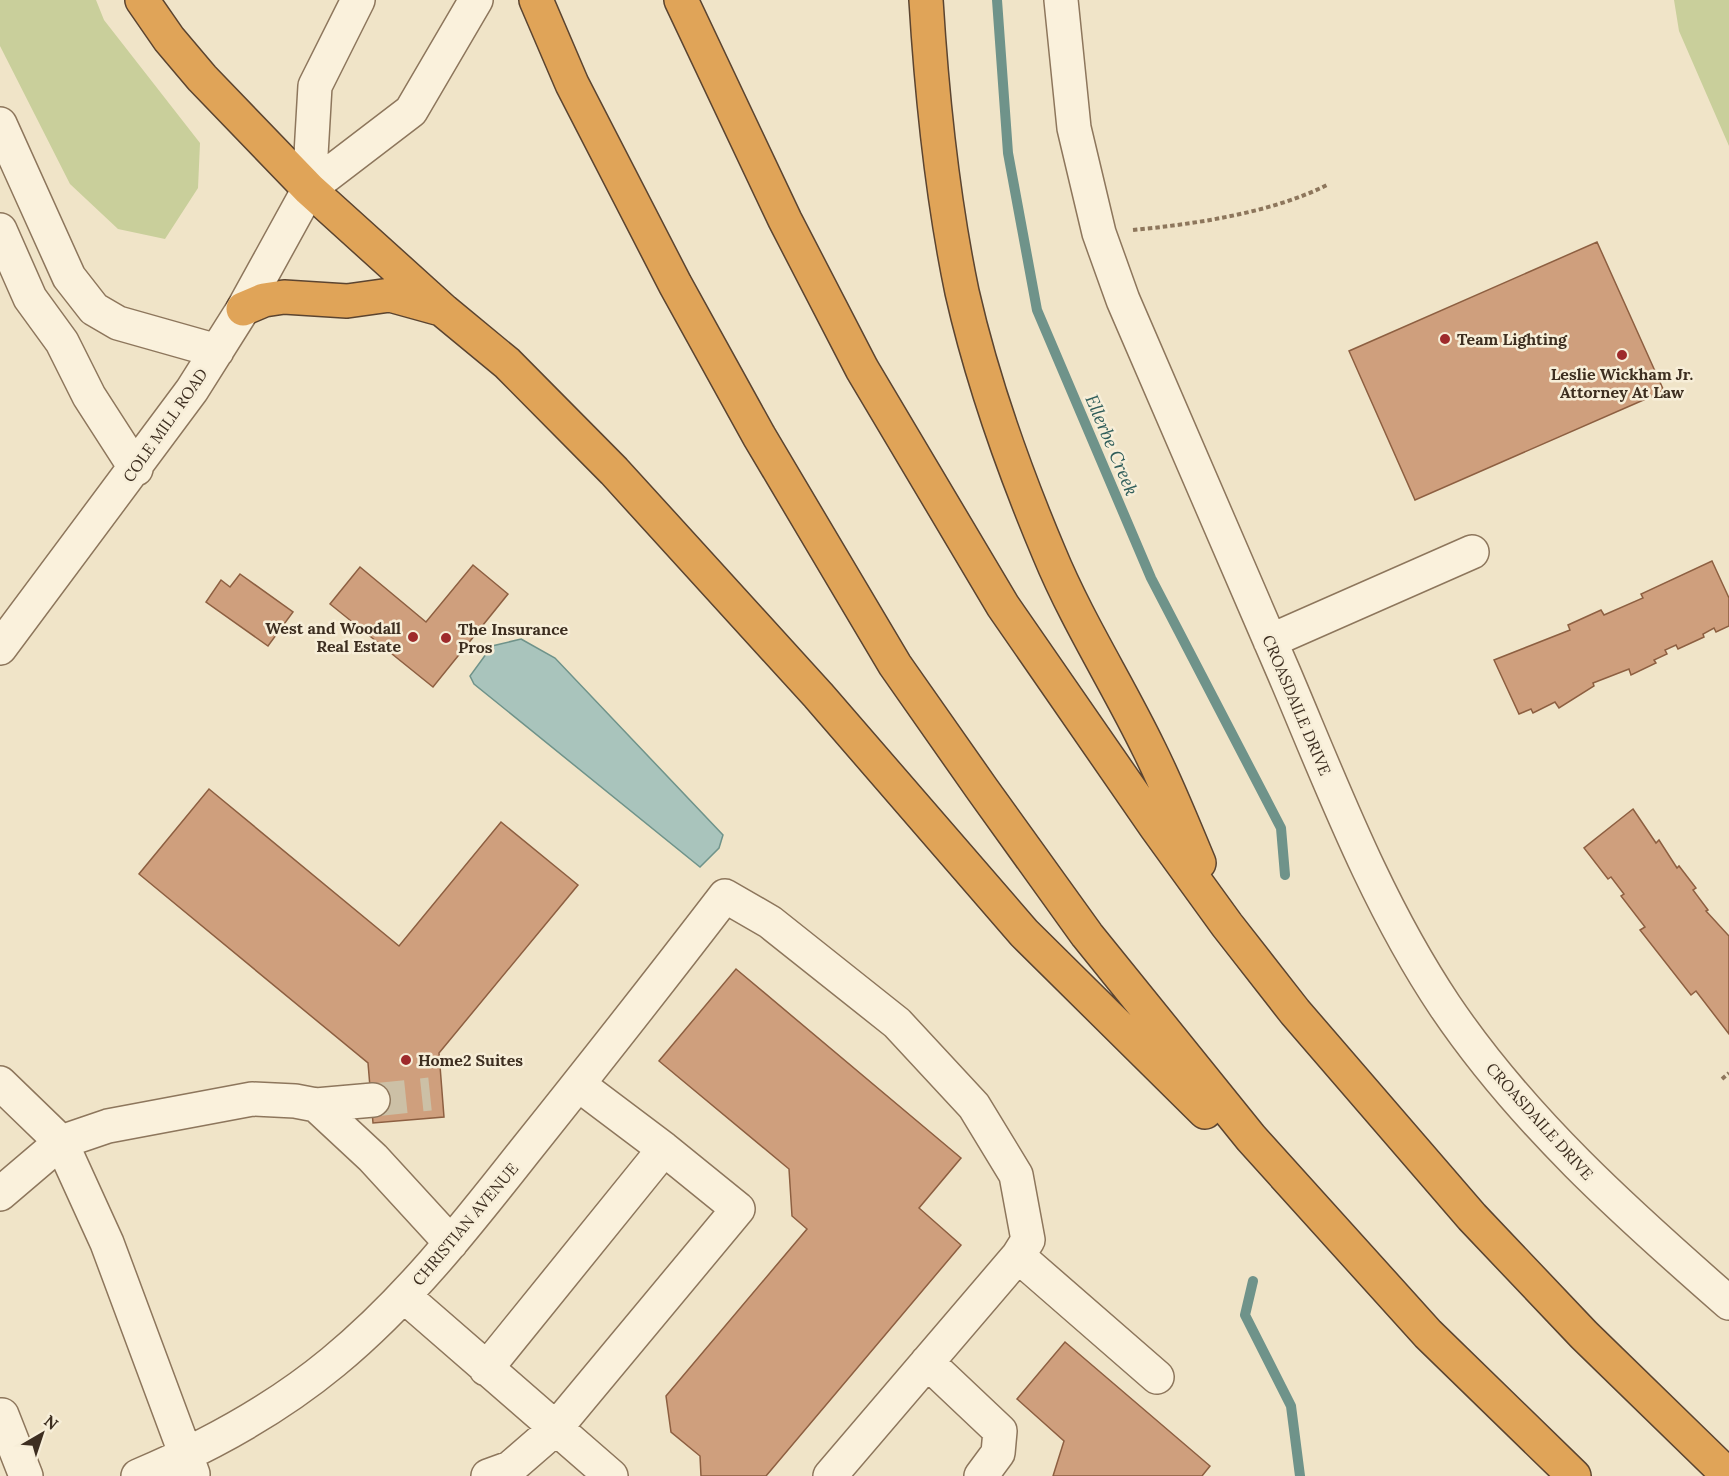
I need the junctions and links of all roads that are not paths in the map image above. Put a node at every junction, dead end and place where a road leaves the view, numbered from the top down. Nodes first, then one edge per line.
1 (141, 0) edge
2 (358, 0) edge
3 (476, 0) edge
4 (536, 0) edge
5 (681, 0) edge
6 (926, 0) edge
7 (1061, 0) edge
8 (0, 124) edge
9 (309, 189) junction
10 (0, 230) edge
11 (243, 309) junction
12 (444, 311) junction
13 (217, 351) junction
14 (136, 469) junction
15 (1472, 552) dead end
16 (1270, 642) junction
17 (0, 648) edge
18 (1227, 925) junction
19 (0, 1083) edge
20 (579, 1085) junction
21 (373, 1100) tunnel mouth
22 (316, 1106) junction
23 (62, 1142) junction
24 (664, 1149) junction
25 (0, 1194) edge
26 (1327, 1225) junction
27 (451, 1243) junction
28 (1018, 1256) junction
29 (404, 1296) junction
30 (1729, 1303) edge
31 (927, 1362) junction
32 (486, 1369) junction
33 (1157, 1377) dead end
34 (1, 1412) edge
35 (555, 1429) junction
36 (190, 1466) edge
37 (26, 1476) edge
38 (138, 1476) edge
39 (488, 1476) edge
40 (611, 1476) edge
41 (830, 1476) edge
42 (981, 1476) edge
43 (1574, 1476) edge
44 (1729, 1476) edge

1 - 9 highway
2 - 9 street, COLE MILL ROAD
3 - 9 street, COLE MILL ROAD
4 - 26 highway
5 - 18 highway
6 - 18 highway
7 - 16 street, CROASDAILE DRIVE
8 - 13 street
9 - 11 street, COLE MILL ROAD
9 - 12 highway
10 - 14 street
11 - 12 highway
11 - 13 street, COLE MILL ROAD
12 - 26 highway
13 - 14 street, COLE MILL ROAD
14 - 17 street, COLE MILL ROAD
15 - 16 street
16 - 30 street, CROASDAILE DRIVE
18 - 44 highway
19 - 23 street
20 - 24 street
20 - 27 street, CHRISTIAN AVENUE
20 - 28 street, CHRISTIAN AVENUE
21 - 22 street
22 - 23 street
22 - 27 street
23 - 25 street
23 - 36 street
24 - 32 street
24 - 35 street
26 - 43 highway
27 - 29 street, CHRISTIAN AVENUE
28 - 31 street
28 - 33 street
29 - 32 street
29 - 36 street, CHRISTIAN AVENUE
31 - 41 street
31 - 42 street
32 - 35 street
34 - 37 street
35 - 39 street
35 - 40 street
36 - 38 street, CHRISTIAN AVENUE

